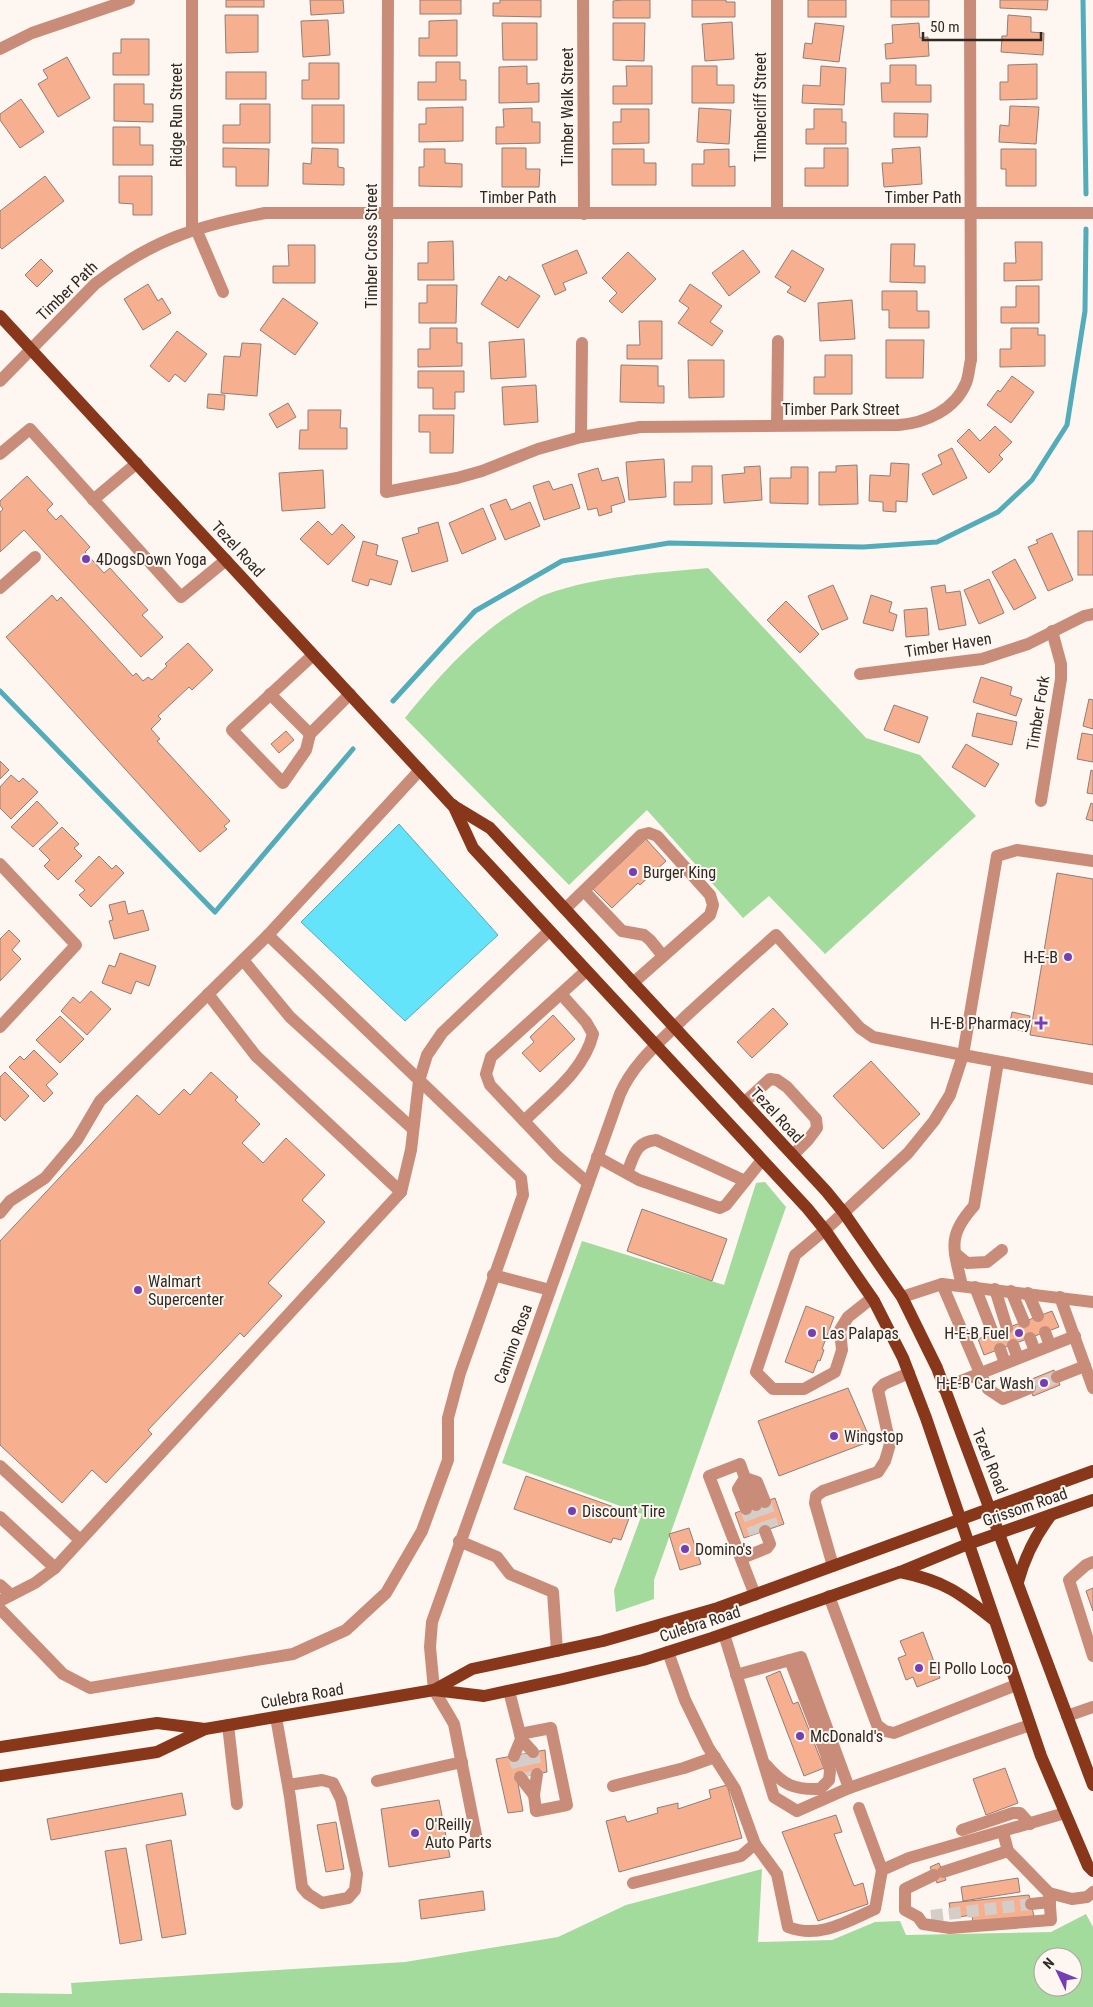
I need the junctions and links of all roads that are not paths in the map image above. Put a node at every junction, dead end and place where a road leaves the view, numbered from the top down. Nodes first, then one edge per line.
1 (129, 0) edge
2 (192, 0) edge
3 (388, 0) edge
4 (583, 0) edge
5 (776, 0) edge
6 (970, 0) edge
7 (0, 49) edge
8 (388, 213) junction
9 (777, 213) junction
10 (971, 213) junction
11 (1093, 213) edge
12 (584, 214) junction
13 (194, 230) junction
14 (223, 292) dead end
15 (0, 316) edge
16 (778, 341) dead end
17 (582, 343) dead end
18 (31, 349) junction
19 (0, 381) edge
20 (777, 425) junction
21 (581, 436) junction
22 (0, 454) edge
23 (136, 463) junction
24 (386, 492) joint
25 (93, 500) junction
26 (35, 557) dead end
27 (226, 560) junction
28 (0, 588) edge
29 (1093, 614) edge
30 (1052, 631) junction
31 (313, 655) junction
32 (860, 674) dead end
33 (270, 694) junction
34 (350, 694) junction
35 (310, 734) junction
36 (420, 770) junction
37 (1041, 801) dead end
38 (452, 805) junction
39 (1093, 861) edge
40 (0, 864) edge
41 (584, 891) junction
42 (565, 909) junction
43 (549, 931) junction
44 (268, 934) junction
45 (663, 956) junction
46 (243, 960) junction
47 (586, 971) junction
48 (633, 983) junction
49 (208, 994) junction
50 (561, 994) junction
51 (0, 1027) edge
52 (674, 1027) junction
53 (656, 1045) junction
54 (963, 1055) junction
55 (998, 1062) junction
56 (1093, 1079) edge
57 (419, 1081) junction
58 (744, 1103) junction
59 (524, 1121) junction
60 (413, 1129) junction
61 (793, 1155) junction
62 (598, 1157) junction
63 (762, 1160) junction
64 (627, 1173) junction
65 (745, 1182) junction
66 (588, 1183) junction
67 (401, 1192) junction
68 (0, 1213) edge
69 (844, 1213) junction
70 (825, 1230) junction
71 (1002, 1250) dead end
72 (955, 1253) junction
73 (493, 1275) junction
74 (942, 1284) junction
75 (969, 1287) junction
76 (550, 1290) junction
77 (995, 1290) junction
78 (1010, 1291) junction
79 (1028, 1293) junction
80 (902, 1297) junction
81 (1060, 1297) junction
82 (872, 1298) junction
83 (1093, 1302) edge
84 (1038, 1316) dead end
85 (1024, 1322) dead end
86 (1007, 1328) dead end
87 (1045, 1332) dead end
88 (993, 1333) dead end
89 (1075, 1336) junction
90 (1030, 1338) dead end
91 (1013, 1345) dead end
92 (1050, 1345) junction
93 (1000, 1349) dead end
94 (1036, 1351) junction
95 (1018, 1358) junction
96 (1006, 1363) junction
97 (1085, 1366) junction
98 (909, 1372) junction
99 (980, 1373) junction
100 (1057, 1376) tunnel mouth
101 (943, 1388) junction
102 (1030, 1388) tunnel mouth
103 (1093, 1388) edge
104 (0, 1466) edge
105 (1093, 1471) edge
106 (745, 1478) junction
107 (1093, 1500) edge
108 (991, 1509) junction
109 (1051, 1515) junction
110 (0, 1517) edge
111 (960, 1520) junction
112 (765, 1533) tunnel mouth
113 (1000, 1533) junction
114 (80, 1540) junction
115 (459, 1541) junction
116 (968, 1544) junction
117 (742, 1558) junction
118 (1093, 1562) edge
119 (833, 1566) junction
120 (55, 1568) junction
121 (900, 1572) junction
122 (1018, 1582) junction
123 (0, 1585) edge
124 (755, 1595) junction
125 (829, 1596) junction
126 (6, 1598) edge
127 (0, 1609) edge
128 (994, 1620) junction
129 (724, 1634) junction
130 (557, 1651) junction
131 (668, 1652) junction
132 (1093, 1656) edge
133 (790, 1660) junction
134 (736, 1675) junction
135 (1016, 1685) junction
136 (434, 1690) junction
137 (509, 1690) junction
138 (1093, 1707) edge
139 (1068, 1716) junction
140 (276, 1717) junction
141 (228, 1725) junction
142 (1030, 1725) junction
143 (205, 1729) junction
144 (520, 1736) junction
145 (0, 1748) edge
146 (524, 1754) tunnel mouth
147 (715, 1757) junction
148 (762, 1761) junction
149 (462, 1762) junction
150 (0, 1776) edge
151 (529, 1776) tunnel mouth
152 (377, 1781) dead end
153 (1093, 1784) edge
154 (288, 1785) junction
155 (613, 1786) dead end
156 (849, 1788) junction
157 (237, 1804) dead end
158 (859, 1808) dead end
159 (1065, 1813) junction
160 (1030, 1824) junction
161 (962, 1830) dead end
162 (1003, 1832) junction
163 (476, 1840) dead end
164 (755, 1844) junction
165 (1008, 1850) junction
166 (882, 1870) junction
167 (1093, 1871) edge
168 (633, 1883) dead end
169 (1093, 1892) edge
170 (1049, 1898) junction
171 (1031, 1904) tunnel mouth

1 - 7 street
2 - 13 street, Ridge Run Street
3 - 8 street, Timber Cross Street
4 - 12 street, Timber Walk Street
5 - 9 street, Timbercliff Street
6 - 10 street, Timber Park Street
8 - 12 street, Timber Path
8 - 13 street, Timber Path
8 - 24 street, Timber Cross Street
9 - 10 street, Timber Path
9 - 12 street, Timber Path
10 - 11 street, Timber Path
10 - 20 street, Timber Park Street
13 - 14 street
13 - 18 street, Timber Path
15 - 18 main road, Tezel Road
16 - 20 street
17 - 21 street
18 - 19 street, Timber Path
18 - 23 main road, Tezel Road
20 - 21 street, Timber Park Street
21 - 24 street, Timber Park Street
22 - 25 street
23 - 25 street
23 - 27 main road, Tezel Road
25 - 27 street
26 - 28 street
27 - 31 main road, Tezel Road
29 - 30 street, Timber Haven
30 - 32 street, Timber Haven
30 - 37 street, Timber Fork
31 - 33 street
31 - 34 main road, Tezel Road
33 - 35 street
33 - 35 street
34 - 35 street
34 - 36 main road, Tezel Road
36 - 38 main road, Tezel Road
36 - 44 street
38 - 42 main road, Tezel Road
38 - 43 main road, Tezel Road
39 - 54 street
40 - 51 street
41 - 42 street
41 - 45 street
41 - 45 street
42 - 48 main road, Tezel Road
43 - 47 main road, Tezel Road
43 - 57 street
44 - 46 street
44 - 57 street
45 - 48 street
46 - 49 street
46 - 60 street
47 - 50 street
47 - 53 main road, Tezel Road
48 - 52 main road, Tezel Road
49 - 67 street
49 - 68 street
50 - 59 street
50 - 59 street
52 - 53 street, Camino Rosa
52 - 54 street, Camino Rosa
52 - 58 main road, Tezel Road
53 - 62 street, Camino Rosa
53 - 63 main road, Tezel Road
54 - 55 street
54 - 69 street
55 - 56 street
55 - 72 street
57 - 60 street
57 - 73 street
58 - 61 main road, Tezel Road
58 - 61 street
59 - 66 street
60 - 67 street
61 - 69 main road, Tezel Road
62 - 64 street
62 - 66 street, Camino Rosa
63 - 65 street
63 - 70 main road, Tezel Road
64 - 65 street
64 - 65 street
66 - 76 street, Camino Rosa
67 - 114 street
69 - 70 street
69 - 80 main road, Tezel Road
70 - 82 main road, Tezel Road
70 - 82 street
71 - 72 street
72 - 75 street
73 - 76 street
73 - 127 street
74 - 75 street
74 - 80 street
74 - 99 street
75 - 77 street
75 - 88 street
76 - 115 street, Camino Rosa
77 - 78 street
77 - 86 street
78 - 79 street
78 - 85 street
79 - 81 street
79 - 84 street
80 - 101 main road, Tezel Road
81 - 83 street
81 - 89 street
82 - 98 main road, Tezel Road
87 - 92 street
89 - 92 street
89 - 97 street
90 - 94 street
91 - 95 street
92 - 94 street
93 - 96 street
94 - 95 street
95 - 96 street
96 - 99 street
97 - 100 street
97 - 103 street
98 - 111 main road, Tezel Road
98 - 119 street
99 - 101 street
99 - 102 street
101 - 108 main road, Tezel Road
104 - 114 street
105 - 108 main road, Grissom Road
106 - 106 street
106 - 117 street
107 - 109 main road, Grissom Road
108 - 111 main road, Culebra Road
108 - 113 main road
109 - 113 main road, Grissom Road
109 - 122 main road
110 - 120 street
111 - 116 main road
111 - 119 main road, Culebra Road
112 - 117 street
113 - 116 main road, Grissom Road
113 - 122 main road
114 - 120 street
115 - 130 street
115 - 136 street, Camino Rosa
116 - 121 main road, Culebra Road
116 - 128 main road
117 - 124 street
118 - 132 street
119 - 124 main road, Culebra Road
120 - 126 street
121 - 125 main road, Culebra Road
121 - 128 main road
122 - 139 main road
123 - 126 street
124 - 130 main road, Culebra Road
125 - 129 main road, Culebra Road
125 - 135 street
128 - 135 main road
129 - 131 main road, Culebra Road
129 - 134 street
130 - 136 main road, Culebra Road
131 - 137 main road, Culebra Road
131 - 147 street
133 - 134 street
133 - 148 street
133 - 156 street
134 - 148 street
135 - 142 main road
136 - 137 main road, Culebra Road
136 - 140 main road, Culebra Road
136 - 149 street
137 - 144 street
138 - 139 street
139 - 153 main road
140 - 141 main road, Culebra Road
140 - 154 street
141 - 143 main road, Culebra Road
141 - 157 street
142 - 156 street
142 - 159 main road
143 - 145 main road, Culebra Road
143 - 150 main road, Culebra Road
144 - 146 street
144 - 151 street
147 - 155 street
147 - 164 street
148 - 156 street
149 - 152 street
149 - 163 street
154 - 154 street
158 - 166 street
159 - 160 street
159 - 167 main road
160 - 161 street
160 - 162 street
162 - 165 street
162 - 166 street
164 - 166 street
164 - 168 street
165 - 170 street
165 - 170 street
169 - 170 street
170 - 171 street

